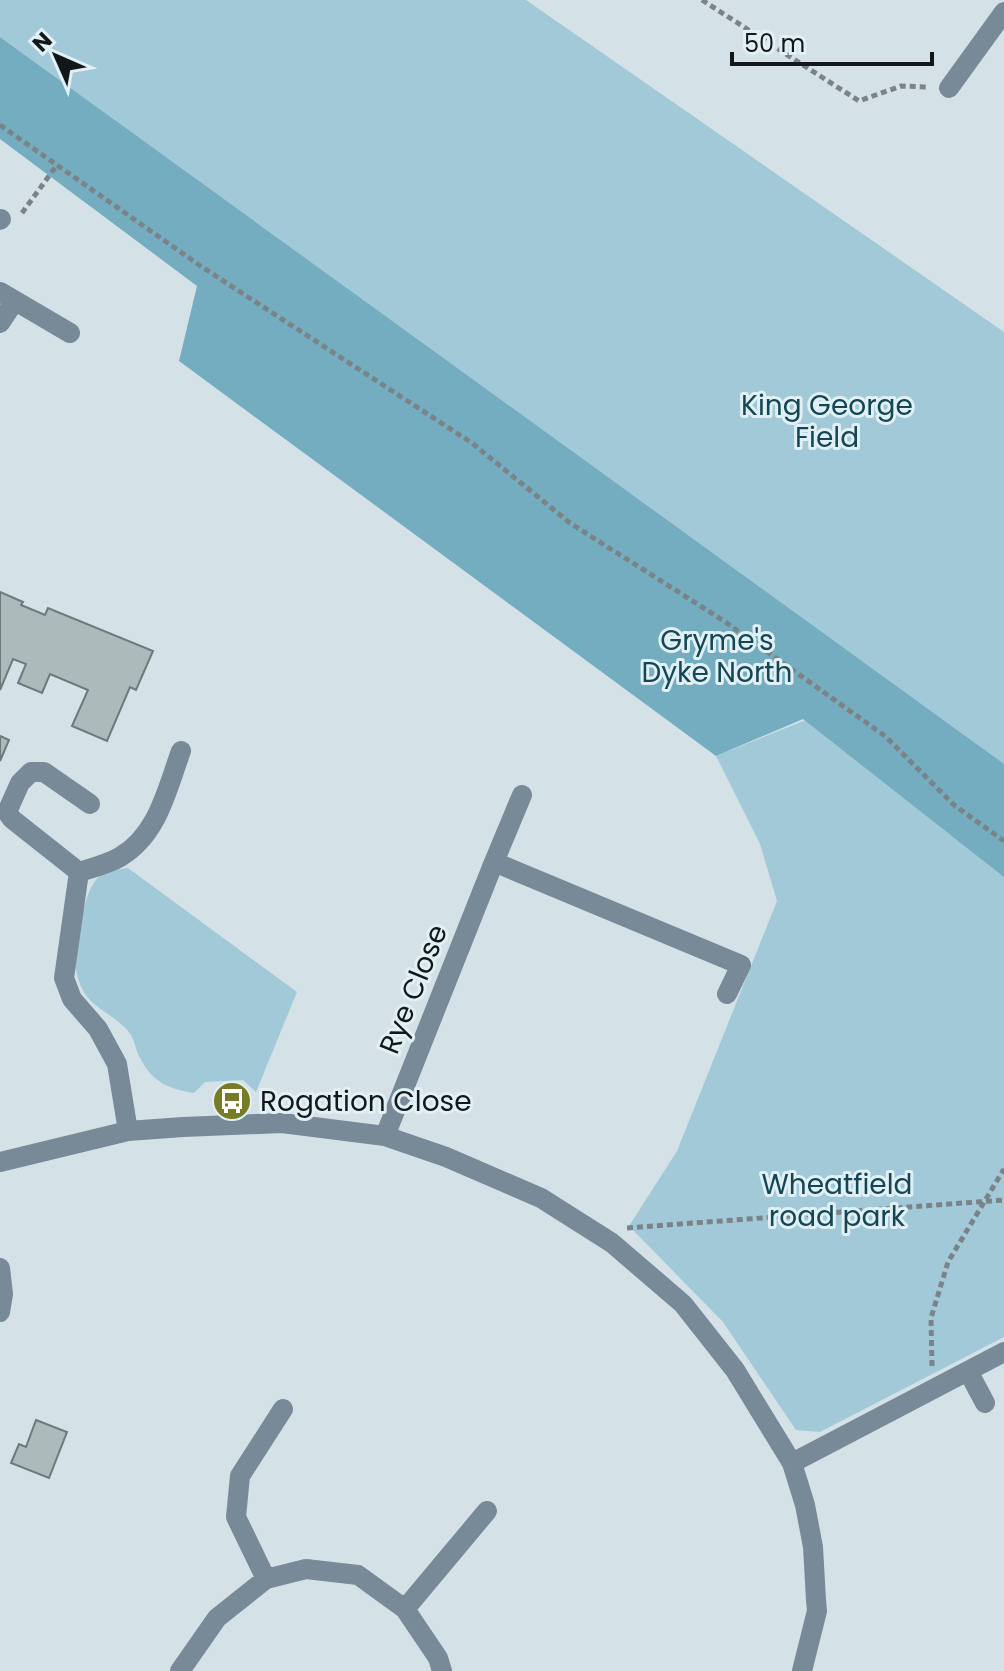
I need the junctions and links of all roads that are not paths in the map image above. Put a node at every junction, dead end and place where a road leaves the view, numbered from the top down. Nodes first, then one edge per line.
1 (1004, 12) edge
2 (949, 88) road end
3 (7, 297) edge
4 (0, 323) edge
5 (70, 333) dead end
6 (181, 751) dead end
7 (522, 795) dead end
8 (90, 804) dead end
9 (494, 862) junction
10 (79, 872) junction
11 (727, 994) dead end
12 (128, 1131) junction
13 (385, 1136) junction
14 (0, 1162) edge
15 (0, 1268) edge
16 (0, 1312) edge
17 (1004, 1352) edge
18 (968, 1371) junction
19 (985, 1403) dead end
20 (283, 1409) dead end
21 (792, 1463) junction
22 (487, 1511) dead end
23 (266, 1579) junction
24 (405, 1609) junction
25 (180, 1671) edge
26 (442, 1671) edge
27 (802, 1671) edge

1 - 2 street
3 - 4 street
3 - 5 street
6 - 10 street
7 - 9 street, Rye Close
8 - 10 street
9 - 11 street
9 - 13 street, Rye Close
10 - 12 street
12 - 13 street
12 - 14 street
13 - 21 street
15 - 16 street
17 - 18 street
18 - 19 street
18 - 21 street
20 - 23 street
21 - 27 street
22 - 24 street
23 - 24 street
23 - 25 street
24 - 26 street

